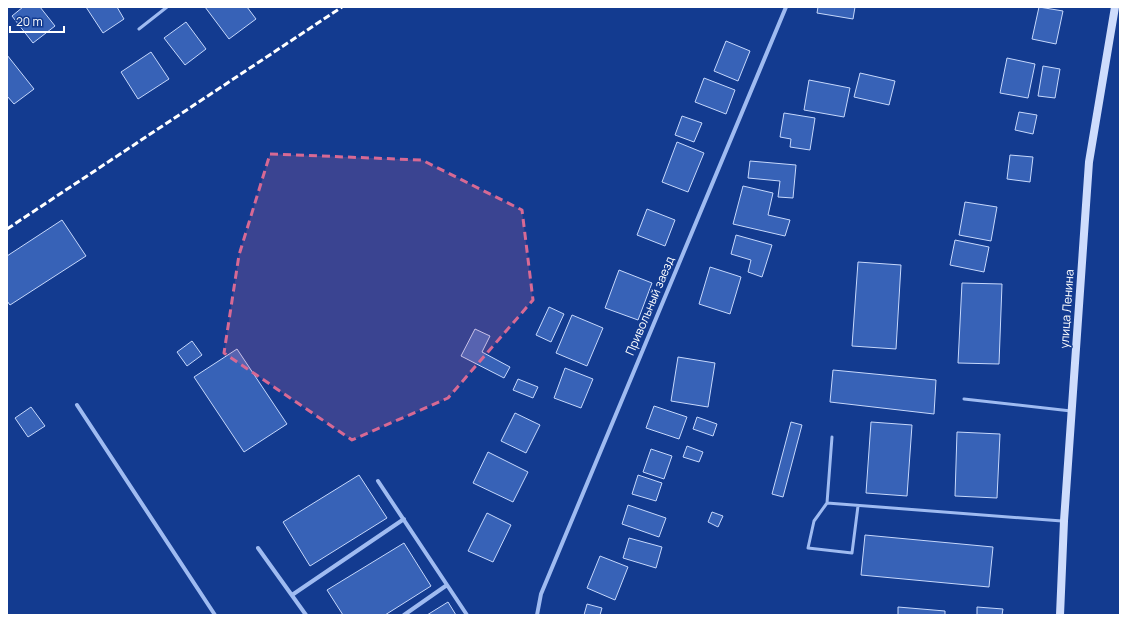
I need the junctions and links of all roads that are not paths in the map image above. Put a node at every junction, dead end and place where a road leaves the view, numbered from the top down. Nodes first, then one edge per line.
1 (167, 7) edge
2 (786, 7) edge
3 (1115, 7) edge
4 (139, 29) dead end
5 (964, 399) dead end
6 (77, 405) dead end
7 (1072, 411) junction
8 (832, 437) dead end
9 (378, 481) dead end
10 (827, 503) junction
11 (858, 506) junction
12 (404, 520) junction
13 (1064, 521) junction
14 (258, 548) dead end
15 (447, 585) junction
16 (292, 595) junction
17 (215, 615) edge
18 (306, 615) edge
19 (404, 615) edge
20 (467, 615) edge
21 (537, 615) edge
22 (1060, 615) edge

1 - 4 lane
2 - 21 street, Привольный заезд
3 - 7 main road, улица Ленина
5 - 7 lane
6 - 17 street
7 - 13 main road, улица Ленина
8 - 10 lane
9 - 12 street
10 - 11 lane
10 - 11 lane
11 - 13 lane
12 - 15 street
12 - 16 street
13 - 22 main road, улица Ленина
14 - 16 street
15 - 19 street
15 - 20 street
16 - 18 street

